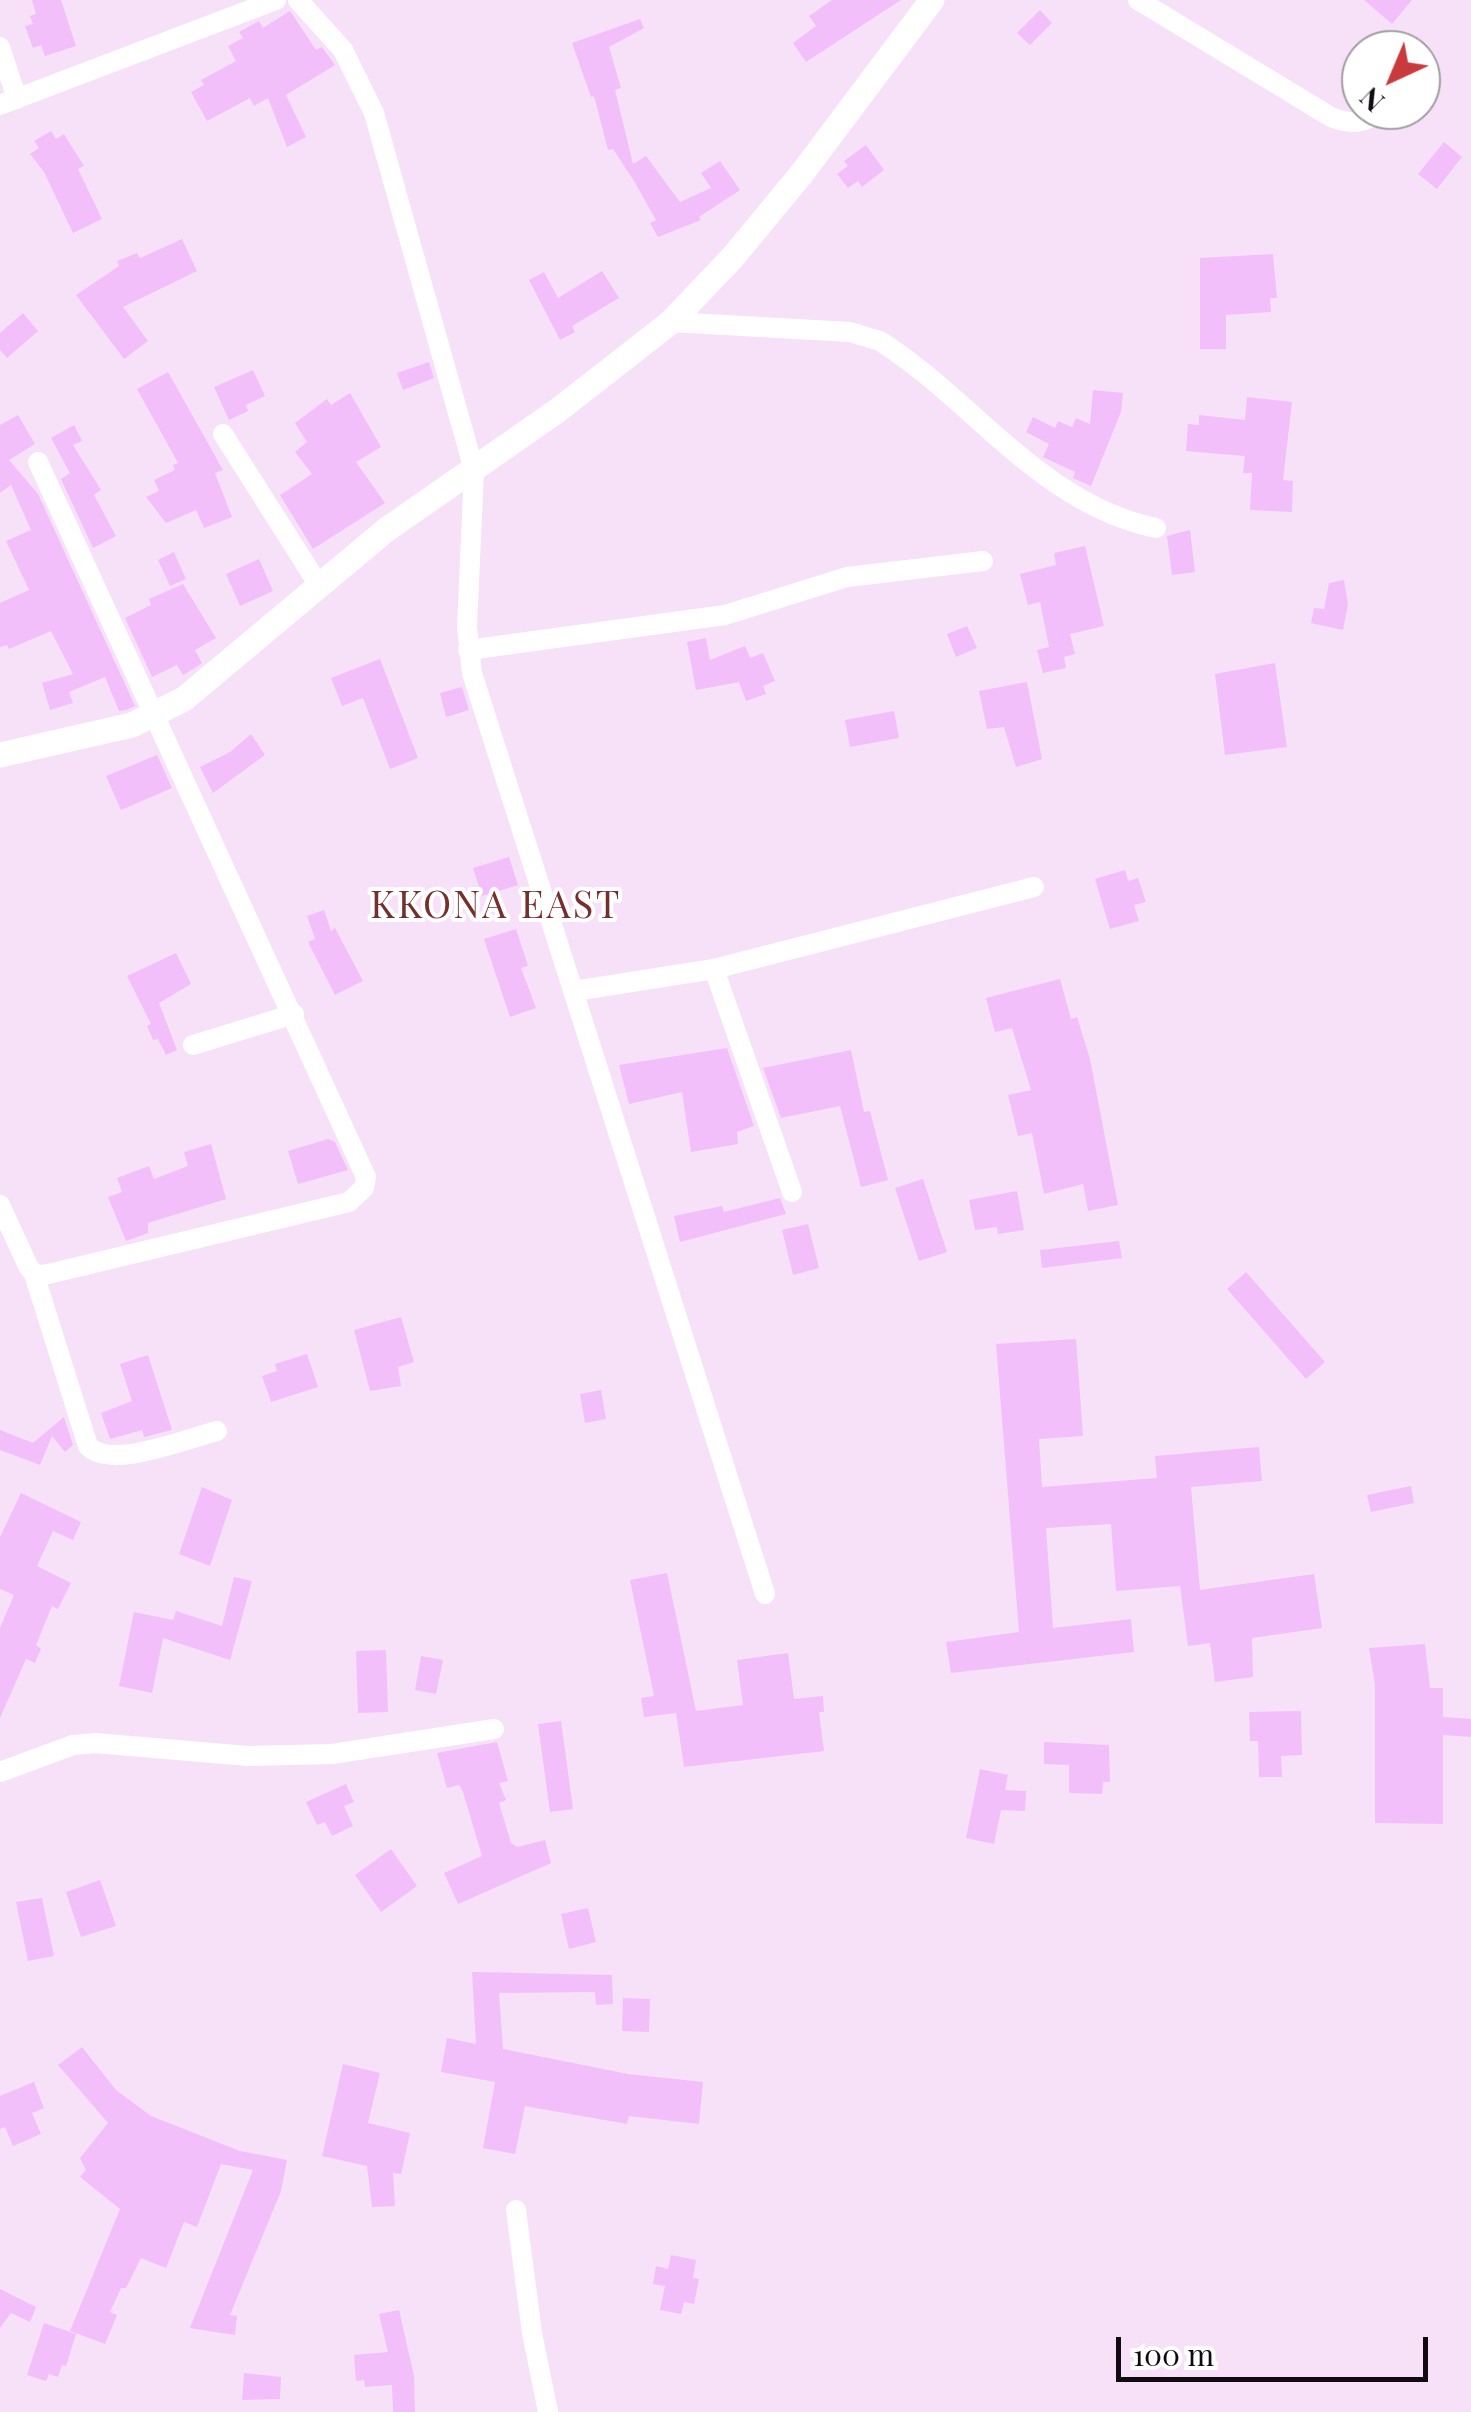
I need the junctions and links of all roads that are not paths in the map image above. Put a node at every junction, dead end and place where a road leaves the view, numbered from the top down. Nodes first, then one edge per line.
1 (276, 0) edge
2 (298, 0) edge
3 (932, 0) edge
4 (1138, 0) edge
5 (0, 47) edge
6 (9, 102) edge
7 (1341, 122) edge
8 (670, 322) junction
9 (223, 434) dead end
10 (38, 462) dead end
11 (474, 470) junction
12 (1156, 528) dead end
13 (983, 560) dead end
14 (318, 584) junction
15 (468, 650) junction
16 (157, 714) junction
17 (0, 754) edge
18 (1034, 887) dead end
19 (714, 969) junction
20 (574, 991) junction
21 (294, 1014) junction
22 (193, 1045) dead end
23 (792, 1192) dead end
24 (0, 1205) edge
25 (34, 1274) junction
26 (216, 1431) dead end
27 (765, 1594) dead end
28 (494, 1729) dead end
29 (0, 1772) edge
30 (516, 2210) dead end
31 (548, 2412) edge

1 - 6 street
2 - 11 street
3 - 8 street
4 - 7 street
5 - 6 street
8 - 11 street
8 - 12 street
9 - 14 street
10 - 16 street
11 - 14 street
11 - 15 street
13 - 15 street
14 - 16 street
15 - 20 street
16 - 17 street
16 - 21 street
18 - 19 street
19 - 20 street
19 - 23 street
20 - 27 street
21 - 22 street
21 - 25 street
24 - 25 street
25 - 26 street
28 - 29 street
30 - 31 street

